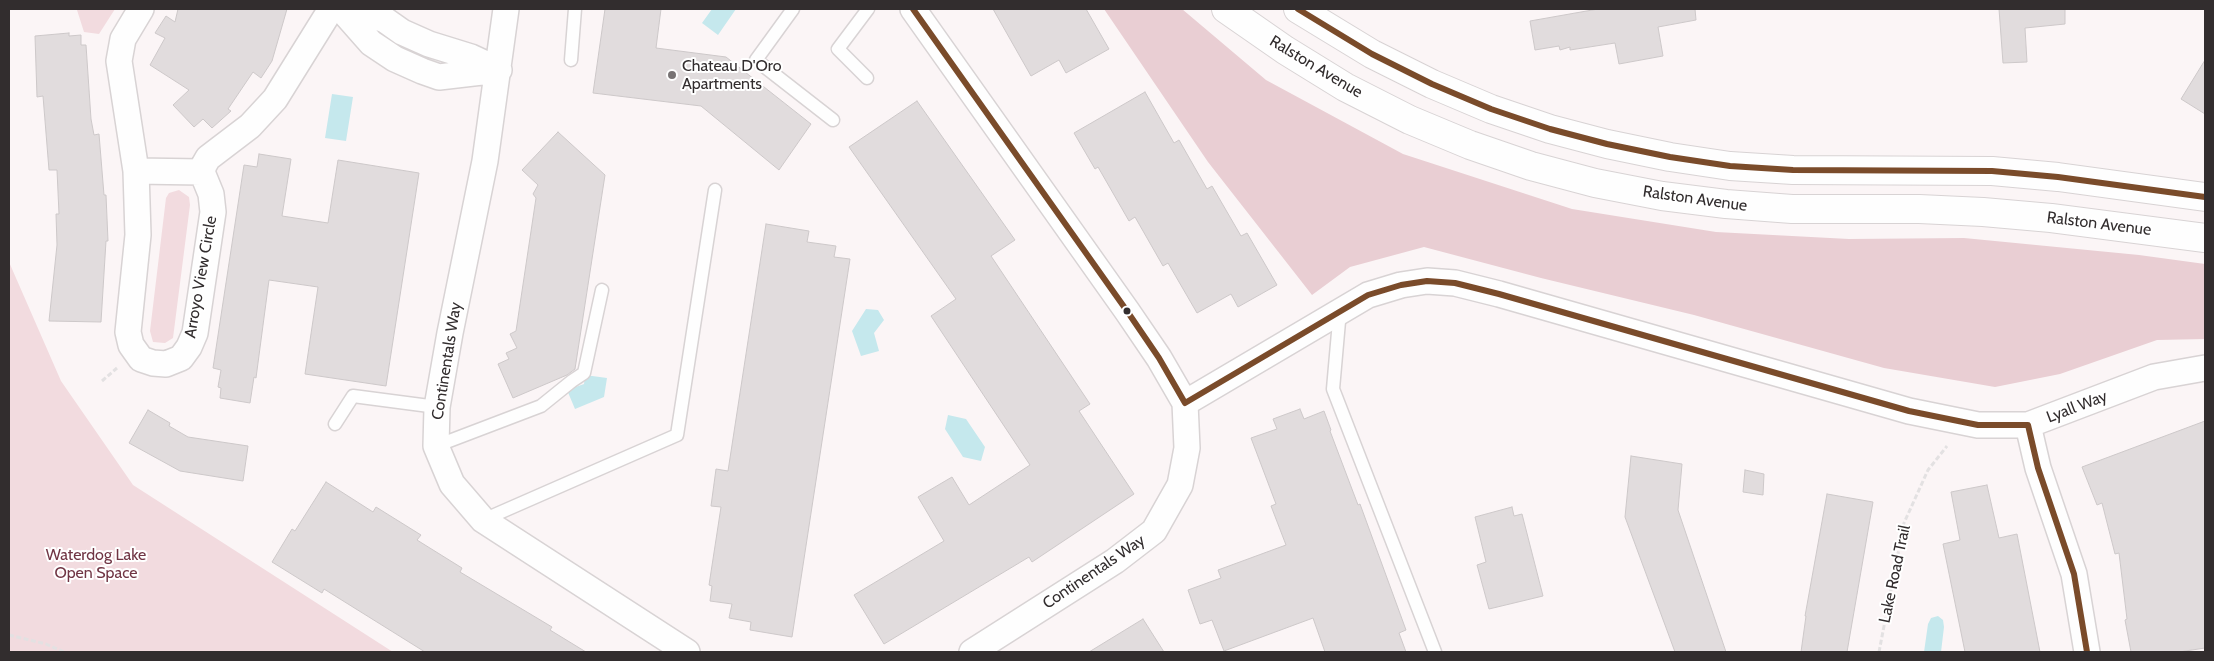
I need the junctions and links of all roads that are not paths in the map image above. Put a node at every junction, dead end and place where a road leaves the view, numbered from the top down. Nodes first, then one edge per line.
1 (141, 9) edge
2 (331, 9) edge
3 (341, 9) edge
4 (354, 9) edge
5 (506, 9) edge
6 (574, 9) edge
7 (793, 9) edge
8 (868, 9) edge
9 (913, 9) edge
10 (1226, 9) edge
11 (1298, 9) edge
12 (571, 60) dead end
13 (499, 70) junction
14 (867, 78) dead end
15 (833, 120) dead end
16 (136, 171) junction
17 (202, 172) junction
18 (715, 190) dead end
19 (2205, 197) edge
20 (2205, 238) edge
21 (602, 290) dead end
22 (1340, 310) junction
23 (2205, 368) edge
24 (1186, 403) junction
25 (437, 406) junction
26 (334, 424) dead end
27 (2028, 425) junction
28 (436, 446) junction
29 (484, 520) junction
30 (687, 652) edge
31 (972, 652) edge
32 (1435, 652) edge
33 (2087, 652) edge

1 - 16 street, Arroyo View Circle
2 - 17 street
3 - 13 street
4 - 13 street
5 - 13 street, Continentals Way
6 - 12 lane
7 - 15 lane
8 - 14 lane
9 - 24 street, Continentals Way
10 - 20 main road, Ralston Avenue
11 - 19 main road
13 - 25 street, Continentals Way
16 - 17 street
16 - 17 street, Arroyo View Circle
18 - 29 lane
21 - 28 lane
22 - 24 street, Lyall Way
22 - 27 street, Lyall Way
22 - 32 lane
23 - 27 street, Lyall Way
24 - 31 street, Continentals Way
25 - 26 lane
25 - 28 street, Continentals Way
27 - 33 street
28 - 29 street, Continentals Way
29 - 30 street, Continentals Way

